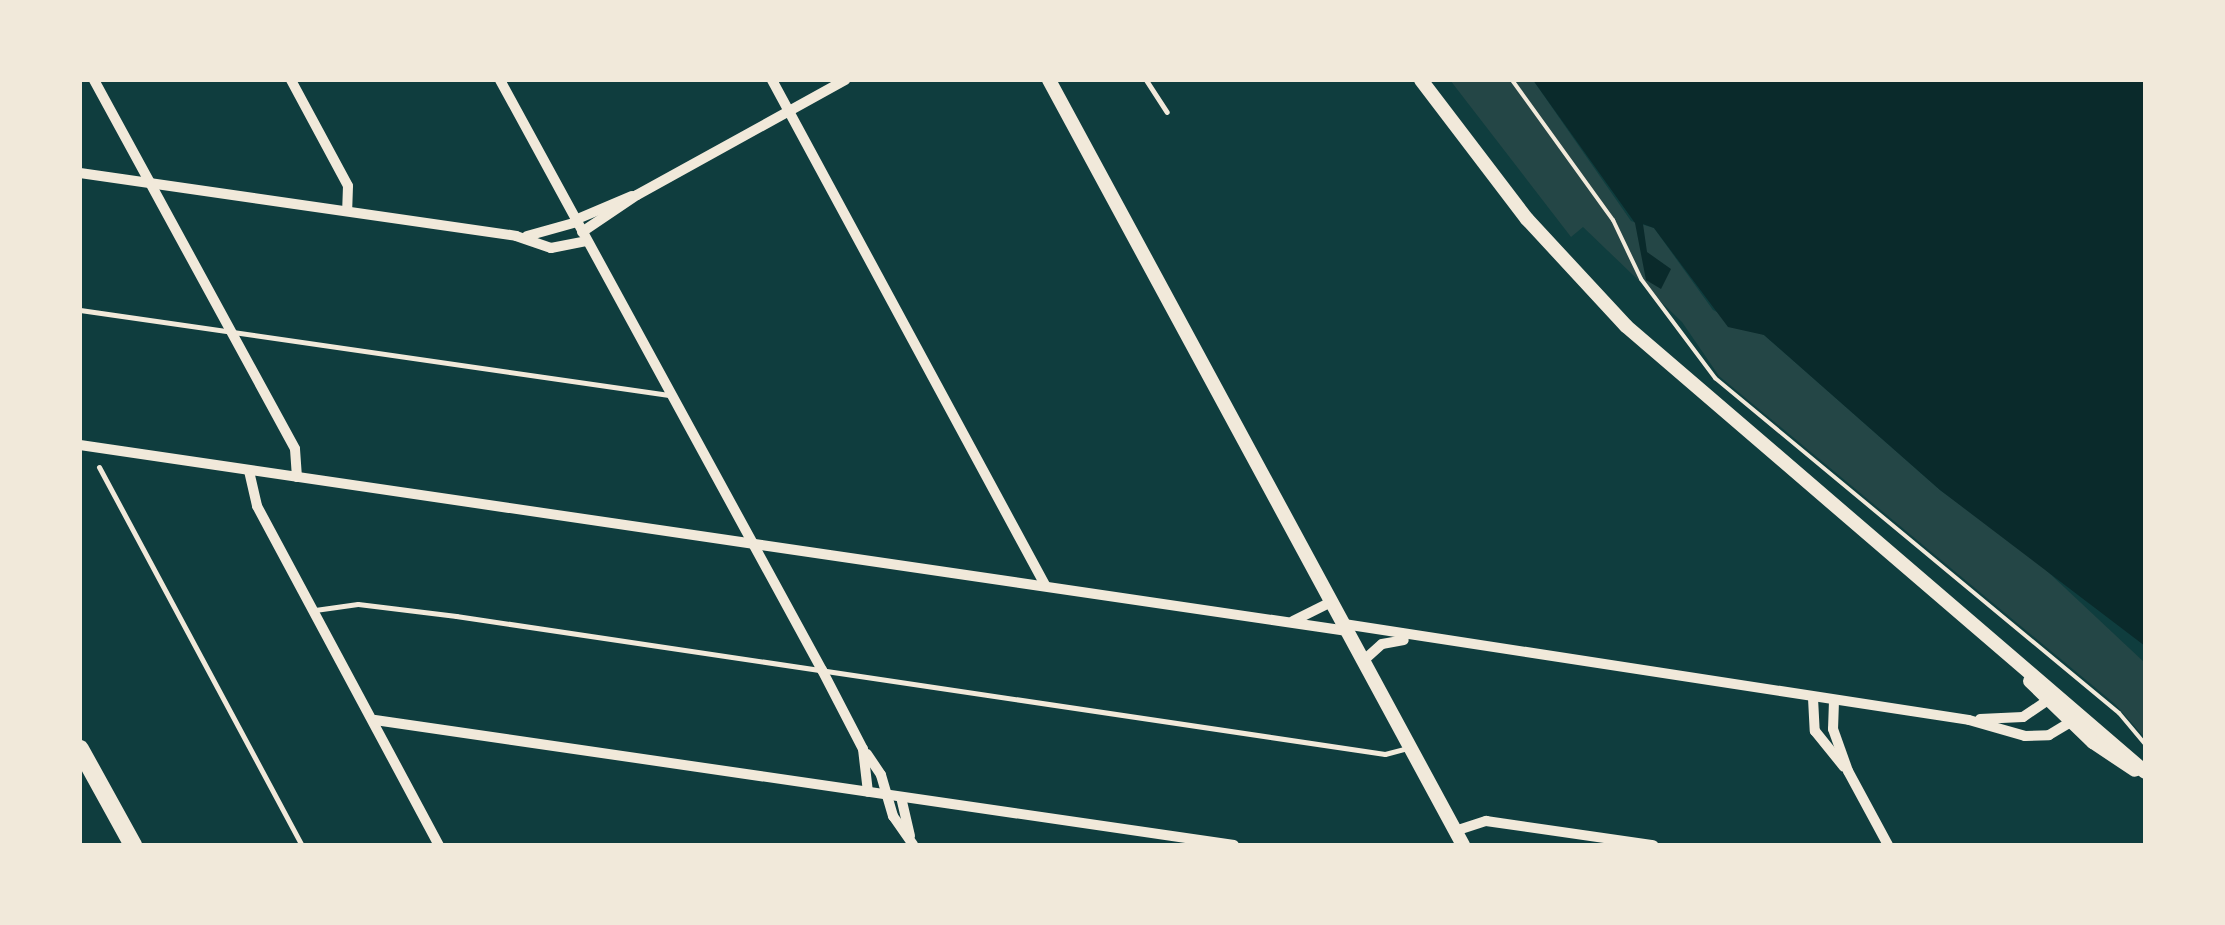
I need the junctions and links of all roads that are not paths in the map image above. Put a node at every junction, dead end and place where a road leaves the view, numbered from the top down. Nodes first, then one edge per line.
1 (94, 80) edge
2 (291, 80) edge
3 (500, 80) edge
4 (772, 80) edge
5 (845, 80) edge
6 (1048, 80) edge
7 (1146, 80) edge
8 (1421, 80) edge
9 (789, 111) junction
10 (1167, 112) dead end
11 (80, 173) edge
12 (150, 182) junction
13 (347, 211) junction
14 (580, 229) junction
15 (516, 236) junction
16 (80, 310) edge
17 (232, 331) junction
18 (672, 396) junction
19 (80, 446) edge
20 (99, 466) dead end
21 (249, 471) junction
22 (297, 477) junction
23 (753, 543) junction
24 (1045, 586) junction
25 (1331, 602) junction
26 (314, 610) junction
27 (1292, 622) junction
28 (1345, 627) junction
29 (1415, 640) junction
30 (1363, 661) junction
31 (2017, 664) junction
32 (822, 670) junction
33 (1812, 698) junction
34 (2048, 700) junction
35 (1834, 701) junction
36 (2069, 703) junction
37 (375, 720) junction
38 (1969, 720) junction
39 (2071, 722) junction
40 (1410, 747) junction
41 (863, 749) junction
42 (80, 750) edge
43 (1848, 771) junction
44 (2145, 774) edge
45 (868, 792) junction
46 (887, 795) junction
47 (901, 797) junction
48 (1455, 830) junction
49 (912, 844) edge
50 (134, 845) edge
51 (302, 845) edge
52 (439, 845) edge
53 (1234, 845) edge
54 (1463, 845) edge
55 (1652, 845) edge
56 (1888, 845) edge

1 - 12 street
2 - 13 street
3 - 14 street
4 - 9 street
5 - 9 street
6 - 25 street
7 - 10 lane
8 - 31 street
9 - 14 street
9 - 24 street
11 - 12 street
12 - 13 street
12 - 17 street
13 - 15 street
14 - 15 street
14 - 15 street
14 - 18 street
16 - 17 lane
17 - 18 lane
17 - 22 street
18 - 23 street
19 - 21 street
20 - 51 lane
21 - 22 street
21 - 26 street
22 - 23 street
23 - 24 street
23 - 32 street
24 - 27 street
25 - 27 street
25 - 28 street
26 - 32 lane
26 - 37 street
27 - 28 street
28 - 29 street
28 - 30 street
29 - 30 street
29 - 33 street
30 - 40 street
31 - 34 street
31 - 36 street
32 - 40 lane
32 - 41 street
33 - 35 street
33 - 43 street
34 - 36 street
34 - 38 street
34 - 39 street
35 - 38 street
35 - 43 street
36 - 39 street
36 - 44 street
37 - 45 street
37 - 52 street
38 - 39 street
39 - 44 street
40 - 48 street
41 - 45 street
41 - 46 street
42 - 50 main road
43 - 56 street
45 - 46 street
46 - 47 street
46 - 49 street
47 - 49 street
47 - 53 street
48 - 54 street
48 - 55 street

